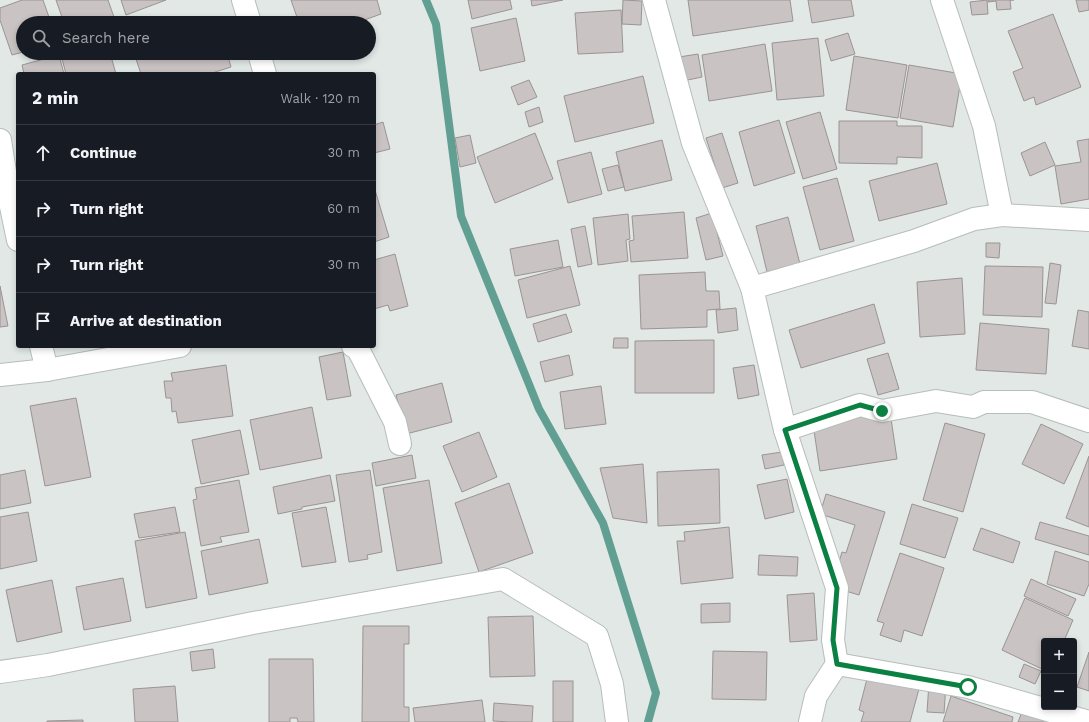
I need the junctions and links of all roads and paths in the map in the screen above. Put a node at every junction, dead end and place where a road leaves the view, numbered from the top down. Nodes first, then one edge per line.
1 (243, 0) edge
2 (654, 0) edge
3 (942, 0) edge
4 (248, 16) edge
5 (261, 60) edge
6 (264, 72) edge
7 (0, 140) edge
8 (4, 198) edge
9 (1002, 215) junction
10 (1089, 220) edge
11 (16, 234) edge
12 (752, 288) junction
13 (42, 348) edge
14 (169, 348) edge
15 (356, 348) edge
16 (47, 370) junction
17 (0, 375) edge
18 (1089, 421) edge
19 (785, 430) junction
20 (400, 444) dead end
21 (837, 664) junction
22 (0, 672) edge
23 (617, 722) edge
24 (810, 722) edge
25 (1089, 722) edge

1 - 4 street
2 - 12 street
3 - 9 street
5 - 6 street
7 - 8 street
8 - 11 street
9 - 10 street
9 - 12 street
12 - 19 street
13 - 16 street
14 - 16 street
15 - 20 street
16 - 17 street
18 - 19 street
19 - 21 street
21 - 24 street
21 - 25 street
22 - 23 street

